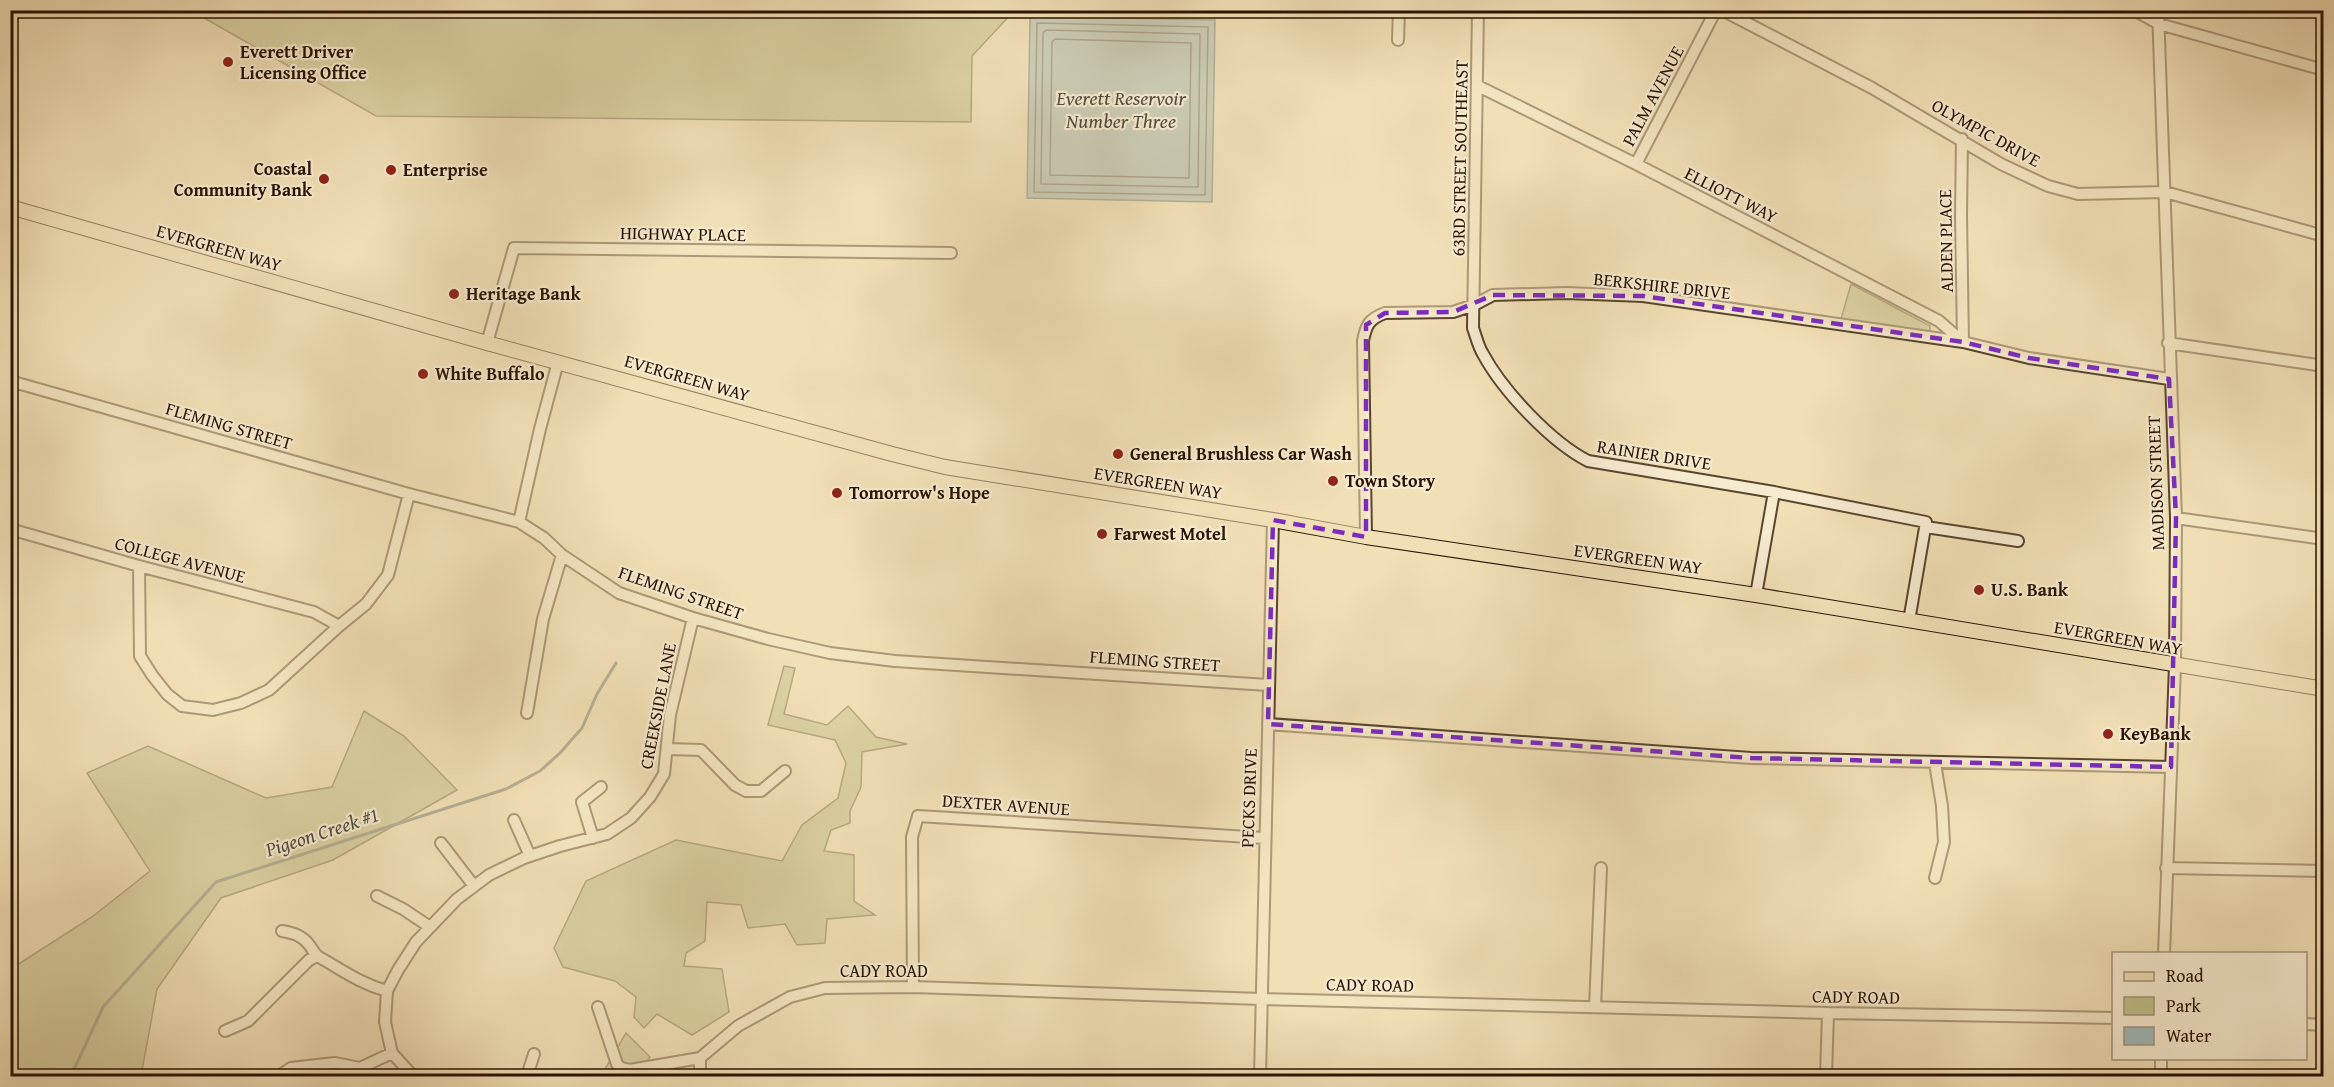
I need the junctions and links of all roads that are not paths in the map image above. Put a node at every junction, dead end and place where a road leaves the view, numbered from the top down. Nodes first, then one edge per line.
1 (1399, 10) edge
2 (1478, 10) edge
3 (1716, 10) edge
4 (1722, 10) edge
5 (2134, 10) edge
6 (2158, 10) edge
7 (2158, 24) junction
8 (1398, 40) dead end
9 (2324, 70) edge
10 (1478, 86) junction
11 (1962, 140) junction
12 (1636, 164) junction
13 (2165, 192) junction
14 (10, 207) edge
15 (2324, 236) edge
16 (951, 254) dead end
17 (1474, 305) junction
18 (1964, 342) junction
19 (487, 343) junction
20 (2168, 344) junction
21 (558, 362) junction
22 (2324, 366) edge
23 (2169, 379) junction
24 (10, 381) edge
25 (1774, 492) junction
26 (409, 494) junction
27 (2176, 518) junction
28 (1273, 520) junction
29 (519, 522) junction
30 (1926, 527) junction
31 (10, 529) edge
32 (1366, 537) junction
33 (2324, 539) edge
34 (2018, 541) dead end
35 (562, 555) junction
36 (139, 566) junction
37 (1756, 595) junction
38 (693, 618) junction
39 (1909, 621) junction
40 (339, 626) junction
41 (2175, 666) junction
42 (1268, 685) junction
43 (2324, 689) edge
44 (527, 713) dead end
45 (1268, 724) junction
46 (668, 748) junction
47 (1935, 762) junction
48 (2170, 767) junction
49 (785, 771) dead end
50 (601, 788) dead end
51 (514, 820) dead end
52 (593, 838) junction
53 (1264, 838) junction
54 (441, 843) dead end
55 (530, 856) junction
56 (1601, 868) dead end
57 (2166, 868) junction
58 (2324, 871) edge
59 (1935, 878) dead end
60 (474, 886) junction
61 (377, 896) dead end
62 (430, 927) junction
63 (282, 932) dead end
64 (2163, 952) edge
65 (317, 956) junction
66 (913, 987) junction
67 (387, 991) junction
68 (1261, 999) junction
69 (598, 1007) dead end
70 (1596, 1007) junction
71 (1828, 1013) junction
72 (2112, 1018) edge
73 (2307, 1024) edge
74 (2324, 1025) edge
75 (225, 1031) dead end
76 (392, 1053) junction
77 (534, 1054) dead end
78 (700, 1058) junction
79 (2161, 1060) edge
80 (279, 1077) edge
81 (413, 1077) edge
82 (527, 1077) edge
83 (700, 1077) edge
84 (1260, 1077) edge
85 (1826, 1077) edge
86 (2161, 1077) edge

1 - 8 street
2 - 10 street, 63RD STREET SOUTHEAST
3 - 12 street, PALM AVENUE
4 - 11 street, OLYMPIC DRIVE
5 - 7 street
6 - 7 street, MADISON STREET
7 - 9 street
7 - 13 street, MADISON STREET
10 - 12 street, ELLIOTT WAY
10 - 17 street, 63RD STREET SOUTHEAST
11 - 13 street, OLYMPIC DRIVE
11 - 18 street, ALDEN PLACE
12 - 18 street, ELLIOTT WAY
13 - 15 street, OLYMPIC DRIVE
13 - 20 street, MADISON STREET
14 - 19 main road, EVERGREEN WAY
16 - 19 street, HIGHWAY PLACE
17 - 18 street, BERKSHIRE DRIVE
17 - 25 street, RAINIER DRIVE
17 - 32 street, BERKSHIRE DRIVE
18 - 23 street, BERKSHIRE DRIVE
19 - 21 main road, EVERGREEN WAY
20 - 22 street
20 - 23 street, MADISON STREET
21 - 28 main road, EVERGREEN WAY
21 - 29 street
23 - 27 street, MADISON STREET
24 - 26 street, FLEMING STREET
25 - 30 street, RAINIER DRIVE
25 - 37 street
26 - 29 street, FLEMING STREET
26 - 40 street
27 - 33 street
27 - 41 street, MADISON STREET
28 - 32 main road, EVERGREEN WAY
28 - 42 street, PECKS DRIVE
29 - 35 street, FLEMING STREET
30 - 34 street
30 - 39 street
31 - 36 street, COLLEGE AVENUE
32 - 37 main road, EVERGREEN WAY
35 - 38 street, FLEMING STREET
35 - 44 street
36 - 40 street, COLLEGE AVENUE
36 - 40 street
37 - 39 main road, EVERGREEN WAY
38 - 42 street, FLEMING STREET
38 - 46 street, CREEKSIDE LANE
39 - 41 main road, EVERGREEN WAY
41 - 43 main road, EVERGREEN WAY
41 - 48 street, MADISON STREET
42 - 45 street, PECKS DRIVE
45 - 47 street
45 - 53 street, PECKS DRIVE
46 - 49 street
46 - 52 street, CREEKSIDE LANE
47 - 48 street
47 - 59 street
48 - 57 street, MADISON STREET
50 - 52 street
51 - 55 street
52 - 55 street, CREEKSIDE LANE
53 - 66 street, DEXTER AVENUE
53 - 68 street, PECKS DRIVE
54 - 60 street
55 - 60 street, CREEKSIDE LANE
56 - 70 street
57 - 58 street
57 - 64 street, MADISON STREET
60 - 62 street, CREEKSIDE LANE
61 - 62 street
62 - 67 street, CREEKSIDE LANE
63 - 65 street
65 - 67 street
65 - 75 street
66 - 68 street, CADY ROAD
66 - 78 street, CADY ROAD
67 - 76 street, CREEKSIDE LANE
68 - 70 street, CADY ROAD
68 - 84 street, PECKS DRIVE
69 - 78 street
70 - 71 street, CADY ROAD
71 - 72 street, CADY ROAD
71 - 85 street
73 - 74 street
76 - 80 street
76 - 81 street, CREEKSIDE LANE
77 - 82 street
78 - 83 street
79 - 86 street

